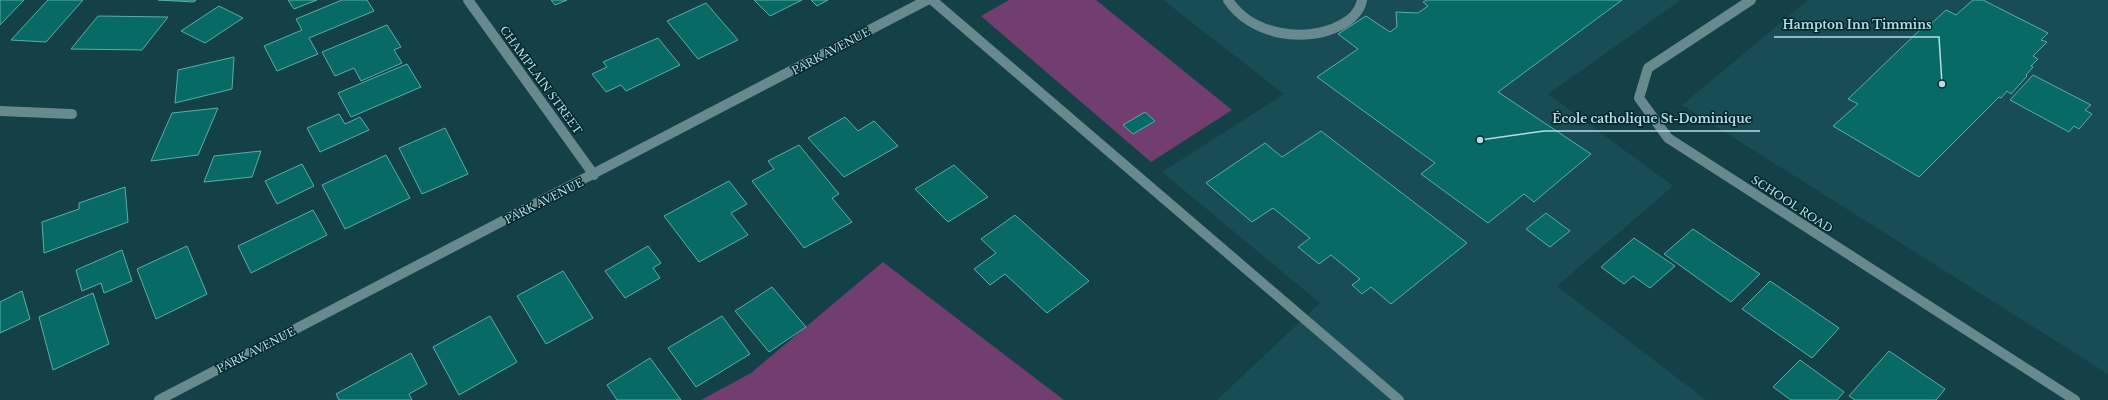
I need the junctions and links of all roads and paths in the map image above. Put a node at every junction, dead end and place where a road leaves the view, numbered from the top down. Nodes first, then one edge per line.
1 (468, 0) edge
2 (927, 0) edge
3 (932, 0) edge
4 (1228, 0) edge
5 (1362, 0) edge
6 (1751, 0) edge
7 (0, 111) edge
8 (72, 114) dead end
9 (594, 175) junction
10 (159, 400) edge
11 (1399, 400) edge
12 (2075, 400) edge

1 - 9 street, CHAMPLAIN STREET
2 - 9 street, PARK AVENUE
3 - 11 street
4 - 5 street
6 - 12 street, SCHOOL ROAD
7 - 8 street
9 - 10 street, PARK AVENUE

